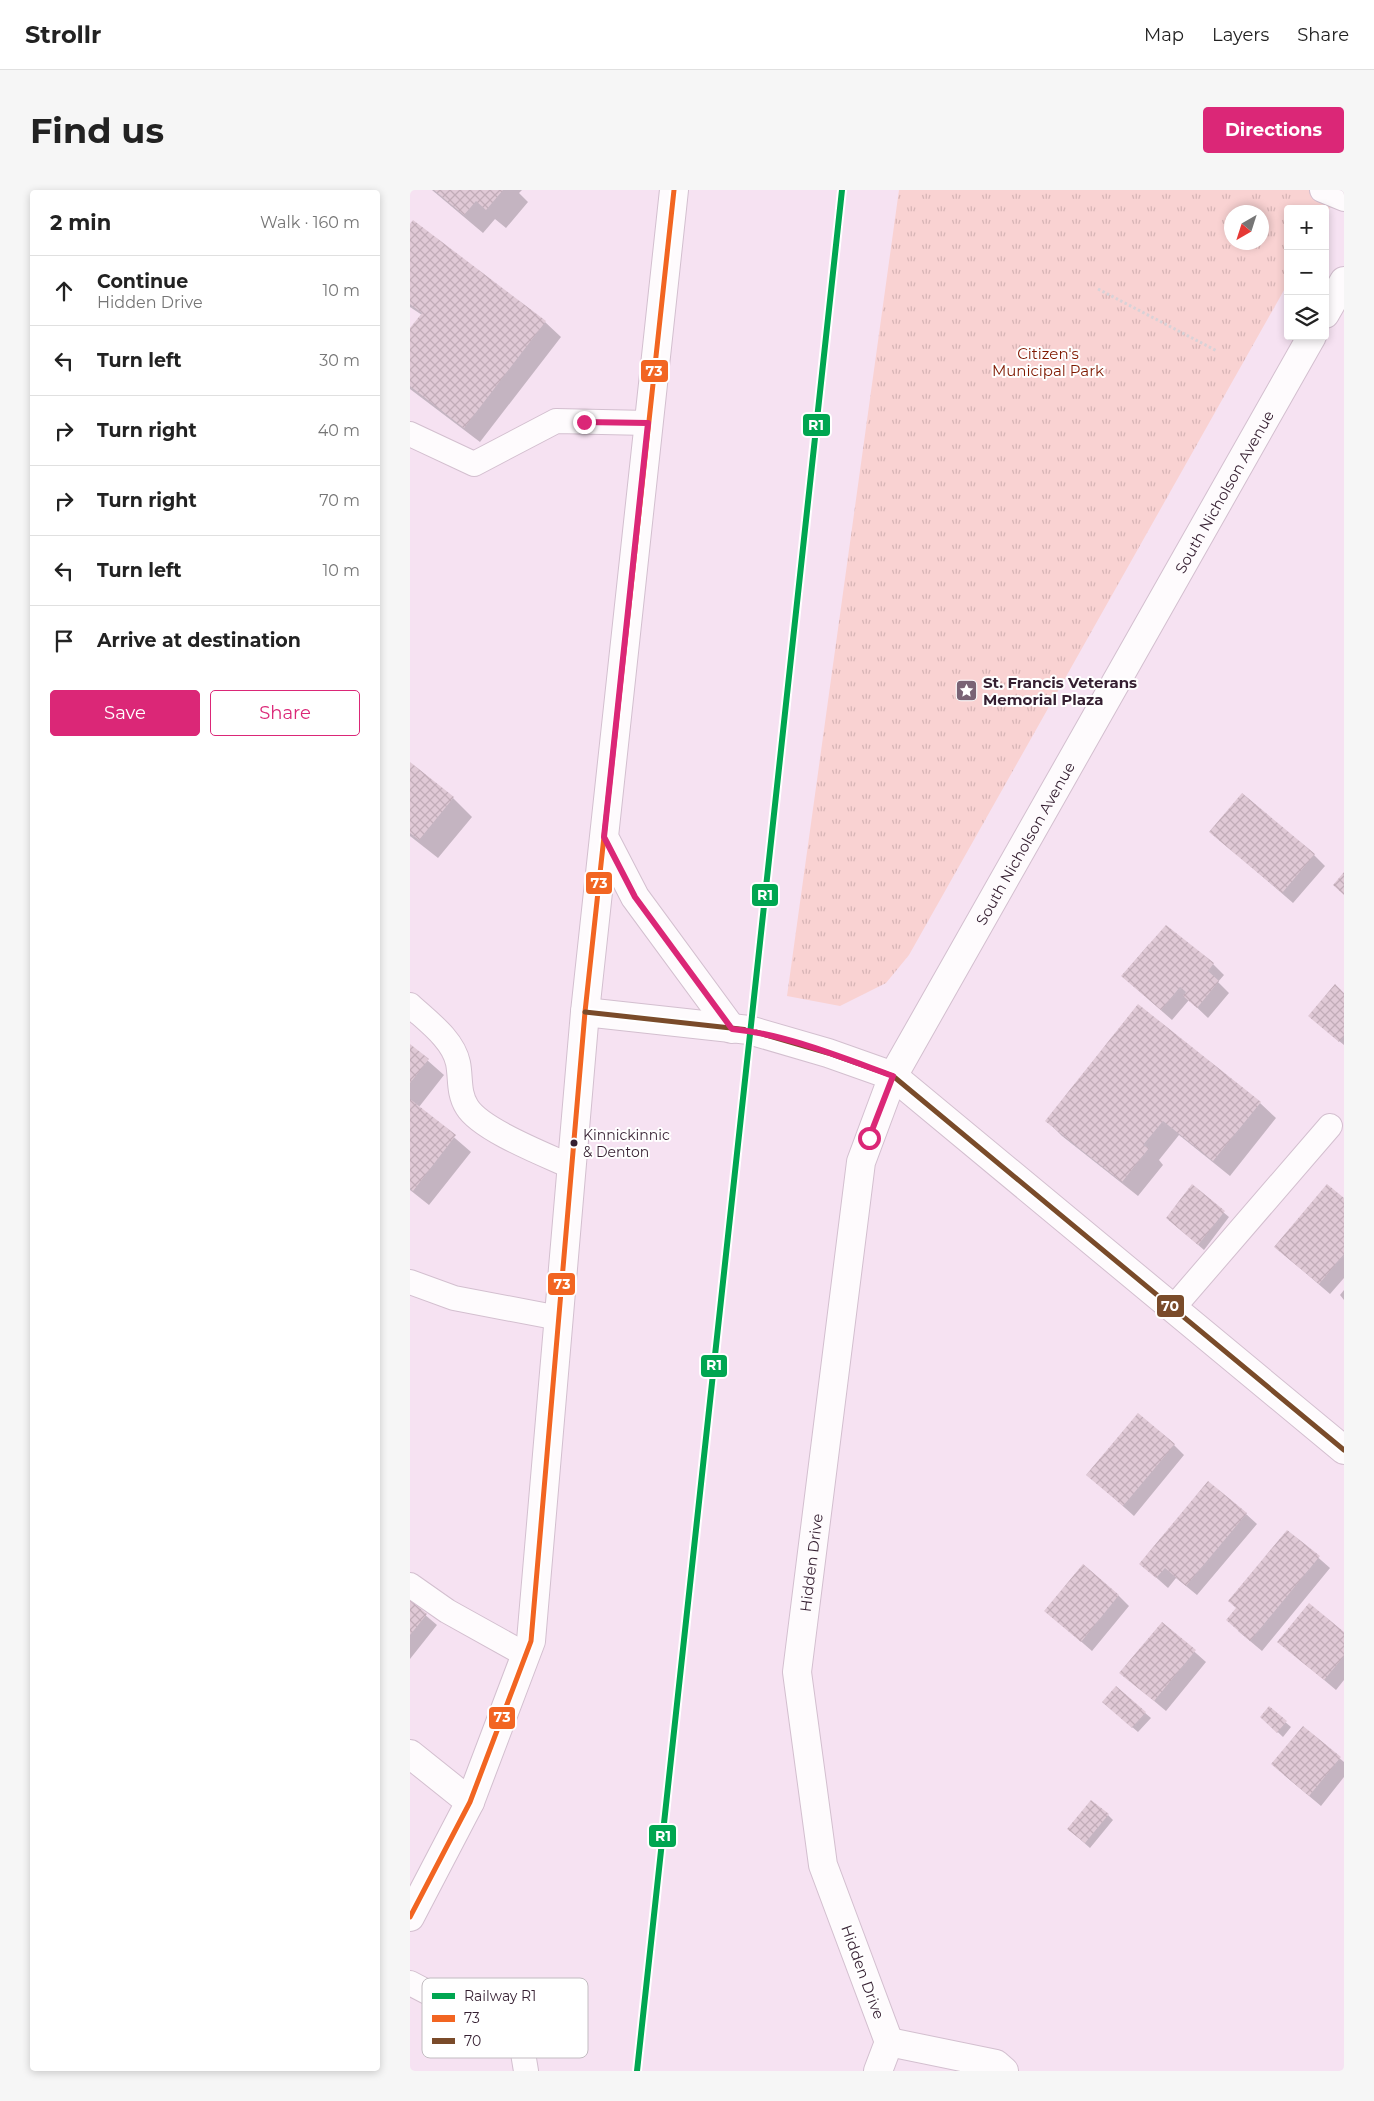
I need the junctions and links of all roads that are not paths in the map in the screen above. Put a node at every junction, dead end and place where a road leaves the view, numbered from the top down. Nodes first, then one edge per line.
1 (674, 190) edge
2 (1322, 190) edge
3 (1344, 199) edge
4 (1344, 281) edge
5 (1329, 307) edge
6 (1310, 340) edge
7 (648, 423) junction
8 (410, 434) edge
9 (604, 837) junction
10 (410, 1005) edge
11 (585, 1012) junction
12 (732, 1029) junction
13 (893, 1076) junction
14 (1330, 1126) dead end
15 (572, 1167) junction
16 (410, 1282) edge
17 (1173, 1308) junction
18 (559, 1318) junction
19 (1344, 1450) edge
20 (410, 1585) edge
21 (526, 1655) junction
22 (410, 1754) edge
23 (470, 1802) junction
24 (410, 1917) edge
25 (410, 1983) edge
26 (422, 1989) edge
27 (889, 2042) junction
28 (524, 2058) edge
29 (526, 2071) edge
30 (878, 2071) edge
31 (1004, 2071) edge

1 - 7 street
2 - 3 lane
4 - 5 street
6 - 13 street, South Nicholson Avenue
7 - 8 lane
7 - 9 street
9 - 11 street
9 - 12 street
10 - 15 lane
11 - 12 street
11 - 15 street
12 - 13 street
13 - 17 street
13 - 27 street, Hidden Drive
14 - 17 lane
15 - 18 street
16 - 18 lane
17 - 19 street
18 - 21 street
20 - 21 lane
21 - 23 street
22 - 23 street
23 - 24 street
25 - 26 lane
27 - 30 street
27 - 31 street
28 - 29 lane

